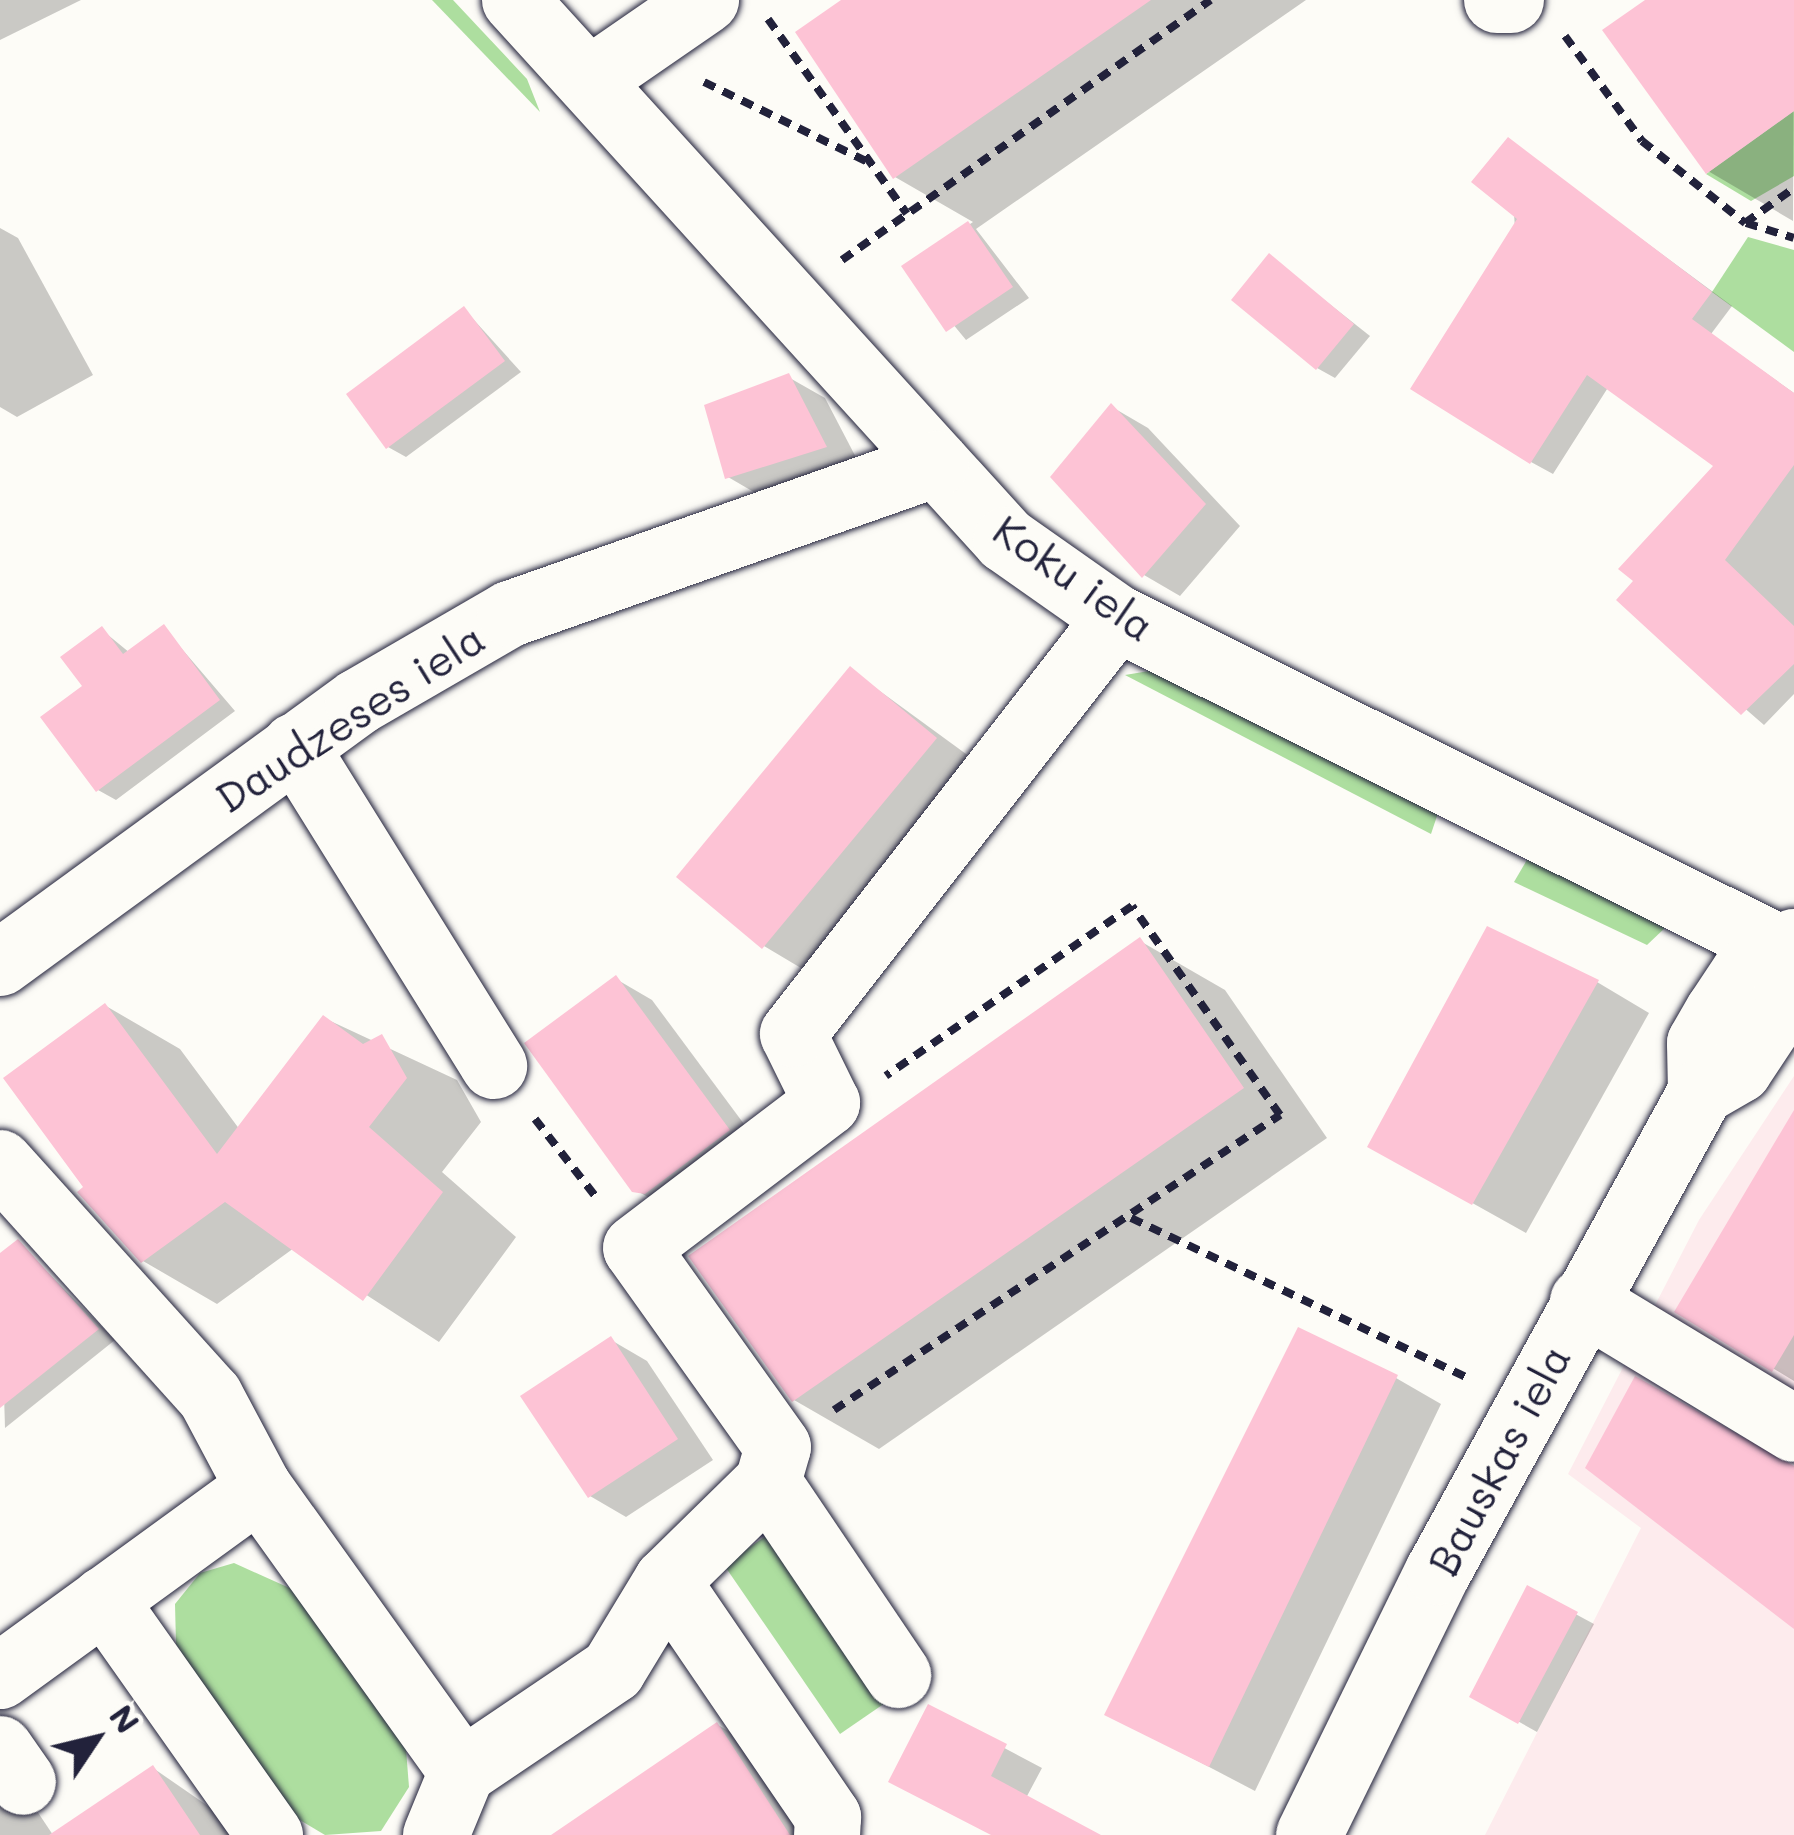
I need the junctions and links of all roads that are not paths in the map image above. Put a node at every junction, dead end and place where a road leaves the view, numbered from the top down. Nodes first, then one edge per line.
1 (515, 0) edge
2 (1497, 0) edge
3 (733, 4) edge
4 (1535, 14) edge
5 (590, 80) junction
6 (936, 464) junction
7 (1117, 618) junction
8 (295, 746) junction
9 (1791, 947) edge
10 (0, 963) edge
11 (494, 1066) road end
12 (0, 1163) edge
13 (1583, 1301) junction
14 (1794, 1429) edge
15 (773, 1464) junction
16 (259, 1488) junction
17 (667, 1581) junction
18 (104, 1600) junction
19 (898, 1675) dead end
20 (0, 1676) edge
21 (462, 1772) junction
22 (270, 1835) edge
23 (436, 1835) edge
24 (827, 1835) edge
25 (1309, 1835) edge

1 - 5 street, Koku iela
2 - 4 street
3 - 5 street
5 - 6 street, Koku iela
6 - 7 street, Koku iela
6 - 8 street, Daudzeses iela
7 - 9 street, Koku iela
7 - 15 street
8 - 10 street, Daudzeses iela
8 - 11 street
9 - 13 street, Bauskas iela
12 - 16 street
13 - 14 street
13 - 25 street, Bauskas iela
15 - 17 street
15 - 19 street
16 - 18 street
16 - 21 street
17 - 21 street
17 - 24 street
18 - 20 street
18 - 22 street
21 - 23 street

